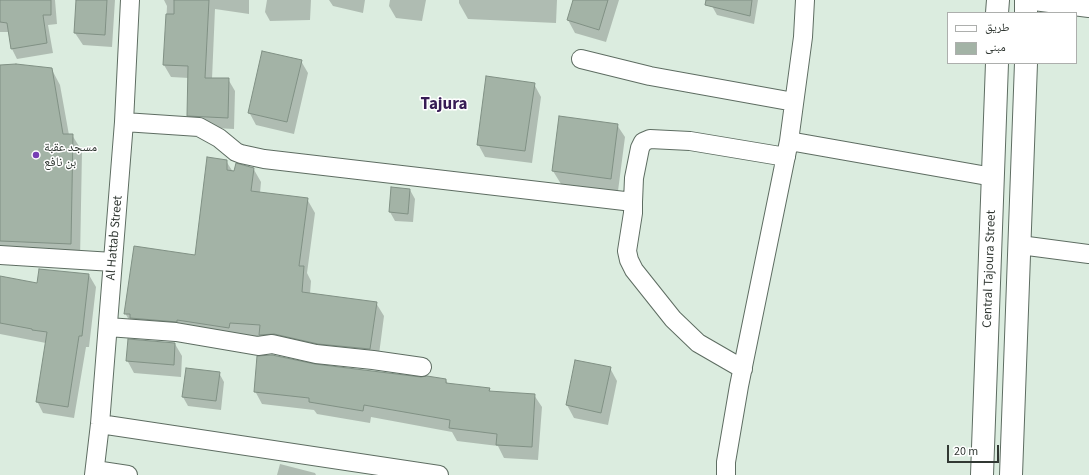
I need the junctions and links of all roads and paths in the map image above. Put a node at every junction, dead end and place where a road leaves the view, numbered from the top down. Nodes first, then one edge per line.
1 (130, 0) edge
2 (805, 0) edge
3 (998, 0) edge
4 (1026, 0) edge
5 (1089, 8) edge
6 (997, 12) edge
7 (1026, 12) edge
8 (580, 59) dead end
9 (997, 64) edge
10 (1026, 64) edge
11 (794, 102) junction
12 (124, 122) junction
13 (787, 149) junction
14 (993, 177) junction
15 (633, 202) junction
16 (1020, 245) junction
17 (1089, 254) edge
18 (0, 255) edge
19 (113, 262) junction
20 (108, 327) junction
21 (422, 367) dead end
22 (743, 369) junction
23 (100, 424) junction
24 (94, 473) edge
25 (128, 475) edge
26 (439, 475) edge
27 (726, 475) edge
28 (982, 475) edge
29 (1011, 475) edge

1 - 12 street, Al Hattab Street
2 - 11 street
3 - 6 main road
4 - 5 street
4 - 7 main road
8 - 11 street
9 - 14 main road, Central Tajoura Street
10 - 16 main road
11 - 13 street
12 - 15 street
12 - 19 street, Al Hattab Street
13 - 14 street
13 - 15 street
13 - 22 street
14 - 28 main road, Central Tajoura Street
15 - 22 street
16 - 17 street
16 - 29 main road
18 - 19 street
19 - 20 street, Al Hattab Street
20 - 21 street
20 - 23 street, Al Hattab Street
22 - 27 street
23 - 24 street, Al Hattab Street
23 - 26 street
24 - 25 street

